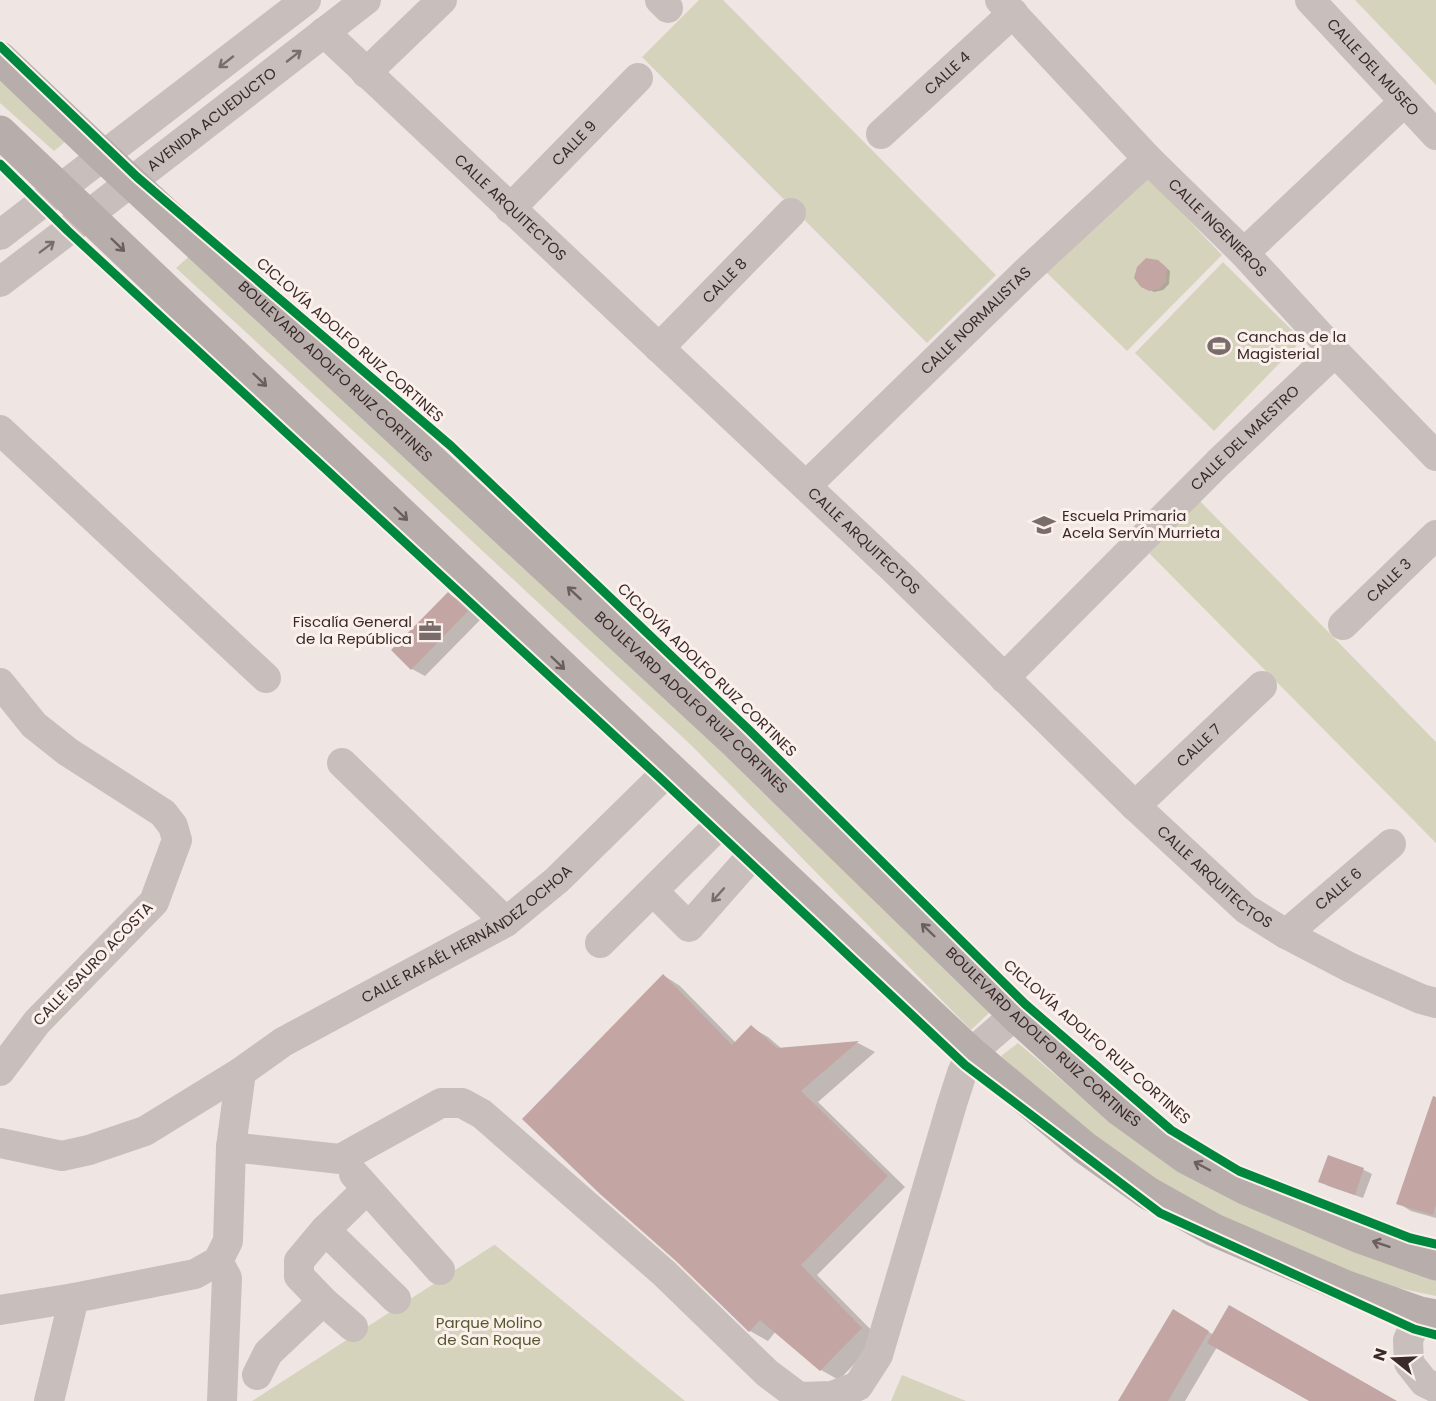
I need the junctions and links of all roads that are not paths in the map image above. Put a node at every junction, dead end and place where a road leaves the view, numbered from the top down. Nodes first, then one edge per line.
1 (306, 0) edge
2 (366, 0) edge
3 (442, 0) edge
4 (1310, 0) edge
5 (1007, 7) edge
6 (324, 33) junction
7 (0, 58) edge
8 (366, 73) junction
9 (638, 78) dead end
10 (1404, 102) junction
11 (0, 132) edge
12 (881, 134) dead end
13 (1436, 135) edge
14 (103, 156) junction
15 (1148, 159) junction
16 (131, 182) junction
17 (60, 189) junction
18 (510, 209) junction
19 (791, 213) dead end
20 (87, 216) junction
21 (0, 235) edge
22 (1244, 253) junction
23 (0, 282) edge
24 (659, 348) junction
25 (1335, 352) junction
26 (0, 430) edge
27 (1436, 456) edge
28 (806, 486) junction
29 (1436, 536) edge
30 (1342, 625) dead end
31 (266, 678) dead end
32 (1004, 678) junction
33 (0, 683) edge
34 (1262, 686) dead end
35 (342, 763) dead end
36 (670, 769) junction
37 (1135, 806) junction
38 (724, 820) junction
39 (1391, 844) dead end
40 (756, 851) junction
41 (653, 891) junction
42 (506, 922) junction
43 (1286, 934) junction
44 (600, 943) dead end
45 (1436, 1003) edge
46 (1015, 1015) junction
47 (971, 1053) junction
48 (0, 1071) edge
49 (241, 1072) junction
50 (0, 1127) edge
51 (0, 1143) edge
52 (231, 1147) junction
53 (89, 1150) junction
54 (340, 1159) junction
55 (367, 1189) junction
56 (325, 1230) junction
57 (1436, 1264) edge
58 (223, 1269) junction
59 (440, 1270) dead end
60 (74, 1298) junction
61 (396, 1299) dead end
62 (323, 1301) junction
63 (0, 1310) edge
64 (1428, 1314) edge
65 (353, 1327) dead end
66 (257, 1375) dead end
67 (1436, 1388) edge
68 (49, 1401) edge
69 (207, 1401) edge
70 (222, 1401) edge

1 -> 14 street
2 - 6 street, AVENIDA ACUEDUCTO
3 - 8 street
4 - 10 street, CALLE DEL MUSEO
5 - 12 street, CALLE 4
5 - 15 street, CALLE INGENIEROS
6 - 8 street, CALLE ARQUITECTOS
16 -> 6 street, AVENIDA ACUEDUCTO
7 - 14 main road, BOULEVARD ADOLFO RUIZ CORTINES
8 - 18 street, CALLE ARQUITECTOS
9 - 18 street, CALLE 9
10 - 13 street, CALLE DEL MUSEO
10 - 22 street
11 - 17 main road
14 - 16 main road, BOULEVARD ADOLFO RUIZ CORTINES
14 - 17 street
15 - 22 street, CALLE INGENIEROS
15 - 28 street, CALLE NORMALISTAS
16 - 20 street, AVENIDA ACUEDUCTO
46 -> 16 main road, BOULEVARD ADOLFO RUIZ CORTINES
17 - 20 main road
17 - 21 street
18 - 24 street, CALLE ARQUITECTOS
19 - 24 street, CALLE 8
23 -> 20 street, AVENIDA ACUEDUCTO
20 -> 36 main road
22 - 25 street, CALLE INGENIEROS
24 - 28 street, CALLE ARQUITECTOS
25 - 27 street, CALLE INGENIEROS
25 - 32 street, CALLE DEL MAESTRO
26 - 31 street
28 - 32 street, CALLE ARQUITECTOS
29 - 30 street, CALLE 3
32 - 37 street, CALLE ARQUITECTOS
33 - 48 street, CALLE ISAURO ACOSTA
34 - 37 street, CALLE 7
35 - 42 street
36 - 38 main road
36 - 42 street, CALLE RAFAÉL HERNÁNDEZ OCHOA
37 - 43 street, CALLE ARQUITECTOS
38 - 40 main road
38 - 41 street
39 - 43 street, CALLE 6
40 -> 41 street
40 - 47 main road
41 - 44 street
42 - 49 street, CALLE RAFAÉL HERNÁNDEZ OCHOA
43 - 45 street, CALLE ARQUITECTOS
46 - 47 street
57 -> 46 main road, BOULEVARD ADOLFO RUIZ CORTINES
47 - 54 street
47 - 64 main road
49 - 52 street
49 - 53 street, CALLE RAFAÉL HERNÁNDEZ OCHOA
50 - 53 street
51 - 53 street, CALLE RAFAÉL HERNÁNDEZ OCHOA
52 - 54 street
52 - 58 street
54 - 55 street
55 - 56 street
55 - 59 street
56 - 61 street
56 - 62 street
58 - 60 street
58 - 69 street
58 - 70 street
60 - 63 street
60 - 68 street
62 - 65 street
62 - 66 street
64 - 67 street

